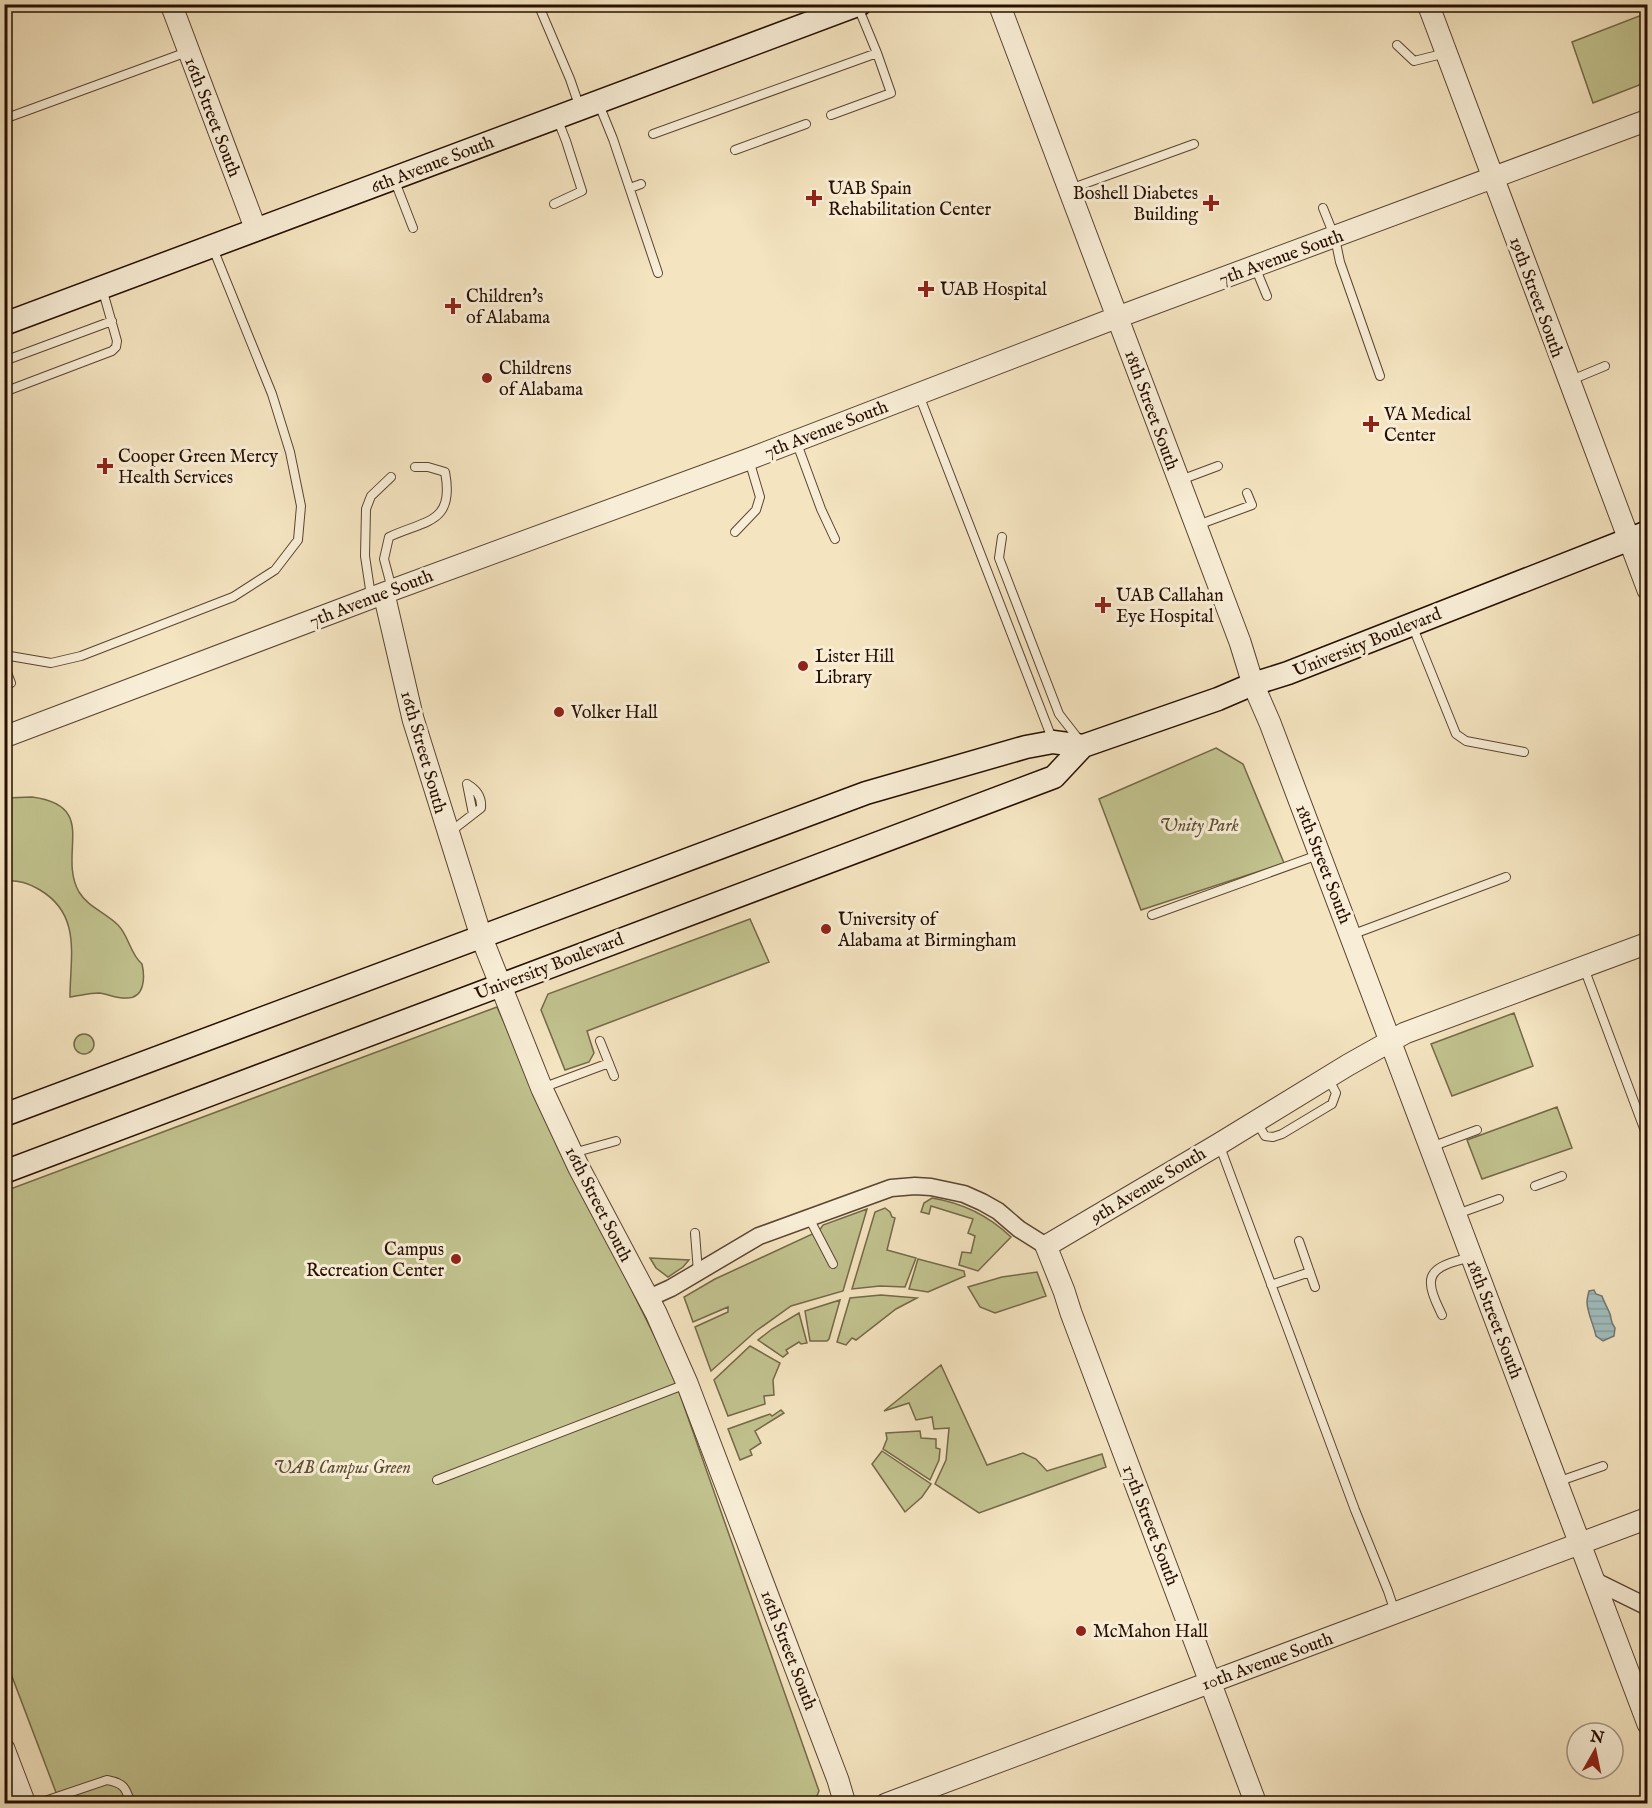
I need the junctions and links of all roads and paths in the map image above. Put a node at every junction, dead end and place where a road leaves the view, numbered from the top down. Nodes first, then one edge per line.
1 (171, 4) edge
2 (538, 4) edge
3 (999, 4) edge
4 (1428, 4) edge
5 (859, 5) edge
6 (1397, 45) dead end
7 (188, 51) junction
8 (877, 52) junction
9 (1446, 53) junction
10 (589, 105) junction
11 (831, 115) dead end
12 (556, 117) junction
13 (4, 119) edge
14 (1647, 120) edge
15 (806, 124) dead end
16 (653, 134) dead end
17 (1194, 144) dead end
18 (735, 150) dead end
19 (1492, 177) junction
20 (394, 178) junction
21 (641, 184) dead end
22 (630, 188) junction
23 (1069, 189) junction
24 (554, 204) dead end
25 (1323, 208) dead end
26 (413, 228) dead end
27 (256, 230) junction
28 (1335, 238) junction
29 (212, 246) junction
30 (1255, 267) junction
31 (658, 273) dead end
32 (102, 288) junction
33 (1267, 296) dead end
34 (1118, 317) junction
35 (112, 321) junction
36 (4, 324) edge
37 (4, 361) edge
38 (1605, 366) dead end
39 (1380, 376) dead end
40 (1568, 382) junction
41 (4, 392) edge
42 (919, 394) junction
43 (796, 441) junction
44 (748, 459) junction
45 (1218, 466) dead end
46 (415, 467) dead end
47 (391, 477) dead end
48 (1178, 481) junction
49 (1247, 493) dead end
50 (1195, 526) junction
51 (735, 532) dead end
52 (1638, 536) edge
53 (1002, 537) dead end
54 (835, 540) dead end
55 (1647, 590) edge
56 (382, 594) junction
57 (1412, 624) junction
58 (4, 655) edge
59 (5, 667) edge
60 (1253, 684) junction
61 (4, 685) edge
62 (4, 737) edge
63 (1053, 742) junction
64 (1083, 746) junction
65 (1524, 752) dead end
66 (473, 814) dead end
67 (448, 833) junction
68 (1320, 855) junction
69 (1506, 877) dead end
70 (1152, 915) dead end
71 (1350, 935) junction
72 (481, 936) junction
73 (1647, 943) edge
74 (1583, 967) junction
75 (501, 985) junction
76 (600, 1041) dead end
77 (1390, 1041) junction
78 (609, 1063) junction
79 (614, 1076) dead end
80 (542, 1089) junction
81 (4, 1116) edge
82 (1477, 1130) dead end
83 (1647, 1139) edge
84 (616, 1141) dead end
85 (1219, 1144) junction
86 (1430, 1147) junction
87 (573, 1154) junction
88 (4, 1172) edge
89 (1562, 1176) dead end
90 (1535, 1186) dead end
91 (1499, 1199) dead end
92 (1455, 1215) junction
93 (808, 1218) junction
94 (695, 1233) dead end
95 (1299, 1241) dead end
96 (1046, 1246) junction
97 (1472, 1257) junction
98 (832, 1264) dead end
99 (698, 1272) junction
100 (1310, 1272) junction
101 (1271, 1285) junction
102 (1315, 1287) dead end
103 (649, 1298) junction
104 (1442, 1316) dead end
105 (687, 1383) junction
106 (1603, 1466) dead end
107 (437, 1480) dead end
108 (1556, 1483) junction
109 (1647, 1518) edge
110 (1579, 1542) junction
111 (1593, 1580) junction
112 (1647, 1607) edge
113 (1396, 1613) junction
114 (1211, 1682) junction
115 (1647, 1724) edge
116 (4, 1749) edge
117 (25, 1803) edge
118 (36, 1803) edge
119 (132, 1803) edge
120 (846, 1803) edge
121 (886, 1803) edge
122 (1256, 1803) edge

1 - 7 street, 16th Street South
2 - 10 lane
3 - 23 street, 18th Street South
4 - 9 street, 19th Street South
5 - 8 lane
5 - 10 main road, 6th Avenue South
6 - 9 lane
7 - 13 lane
7 - 27 street, 16th Street South
8 - 11 lane
8 - 16 lane
9 - 19 street, 19th Street South
10 - 12 main road, 6th Avenue South
10 - 22 lane
12 - 20 main road, 6th Avenue South
12 - 24 lane
14 - 19 street, 7th Avenue South
15 - 18 lane
17 - 23 lane
19 - 28 street, 7th Avenue South
19 - 40 street, 19th Street South
20 - 26 lane
20 - 27 main road, 6th Avenue South
21 - 22 lane
22 - 31 lane
23 - 34 street, 18th Street South
25 - 28 lane
27 - 29 main road, 6th Avenue South
28 - 30 street, 7th Avenue South
28 - 39 lane
29 - 32 main road, 6th Avenue South
29 - 58 lane
30 - 33 lane
30 - 34 street, 7th Avenue South
32 - 35 lane
32 - 36 main road, 6th Avenue South
34 - 42 street, 7th Avenue South
34 - 48 street, 18th Street South
35 - 37 lane
35 - 41 lane
38 - 40 lane
40 - 52 street, 19th Street South
42 - 43 street, 7th Avenue South
42 - 63 lane
43 - 44 street, 7th Avenue South
43 - 54 lane
44 - 51 lane
44 - 56 street, 7th Avenue South
45 - 48 lane
46 - 56 lane
47 - 56 lane
48 - 50 street, 18th Street South
49 - 50 lane
50 - 60 street, 18th Street South
52 - 55 street, 19th Street South
52 - 57 main road, University Boulevard
53 - 64 lane
56 - 62 street, 7th Avenue South
56 - 67 street, 16th Street South
57 - 60 main road, University Boulevard
57 - 65 lane
59 - 61 lane
60 - 64 main road, University Boulevard
60 - 68 street, 18th Street South
63 - 64 main road, University Boulevard
63 - 72 main road, University Boulevard
64 - 75 main road, University Boulevard
66 - 67 lane
67 - 72 street, 16th Street South
68 - 70 lane
68 - 71 street, 18th Street South
69 - 71 lane
71 - 77 street, 18th Street South
72 - 75 street, 16th Street South
72 - 81 main road, University Boulevard
73 - 74 street, 9th Avenue South
74 - 77 street, 9th Avenue South
74 - 83 lane
75 - 80 street, 16th Street South
75 - 88 main road, University Boulevard
76 - 78 lane
77 - 85 street, 9th Avenue South
77 - 86 street, 18th Street South
78 - 79 lane
78 - 80 lane
80 - 87 street, 16th Street South
82 - 86 lane
84 - 87 lane
85 - 96 street, 9th Avenue South
85 - 101 lane
86 - 92 street, 18th Street South
87 - 103 street, 16th Street South
89 - 90 lane
91 - 92 lane
92 - 97 street, 18th Street South
93 - 96 street
93 - 98 lane
93 - 99 street
94 - 99 lane
95 - 100 lane
96 - 114 street, 17th Street South
97 - 104 lane
97 - 108 street, 18th Street South
99 - 103 street
100 - 101 lane
100 - 102 lane
101 - 113 lane
103 - 105 street, 16th Street South
105 - 107 lane
105 - 120 street, 16th Street South
106 - 108 lane
108 - 110 street, 18th Street South
109 - 110 street, 10th Avenue South
110 - 111 street, 18th Street South
110 - 113 street, 10th Avenue South
111 - 112 street
111 - 115 street, 18th Street South
113 - 114 street, 10th Avenue South
114 - 121 street, 10th Avenue South
114 - 122 street, 17th Street South
116 - 117 street
118 - 119 lane

